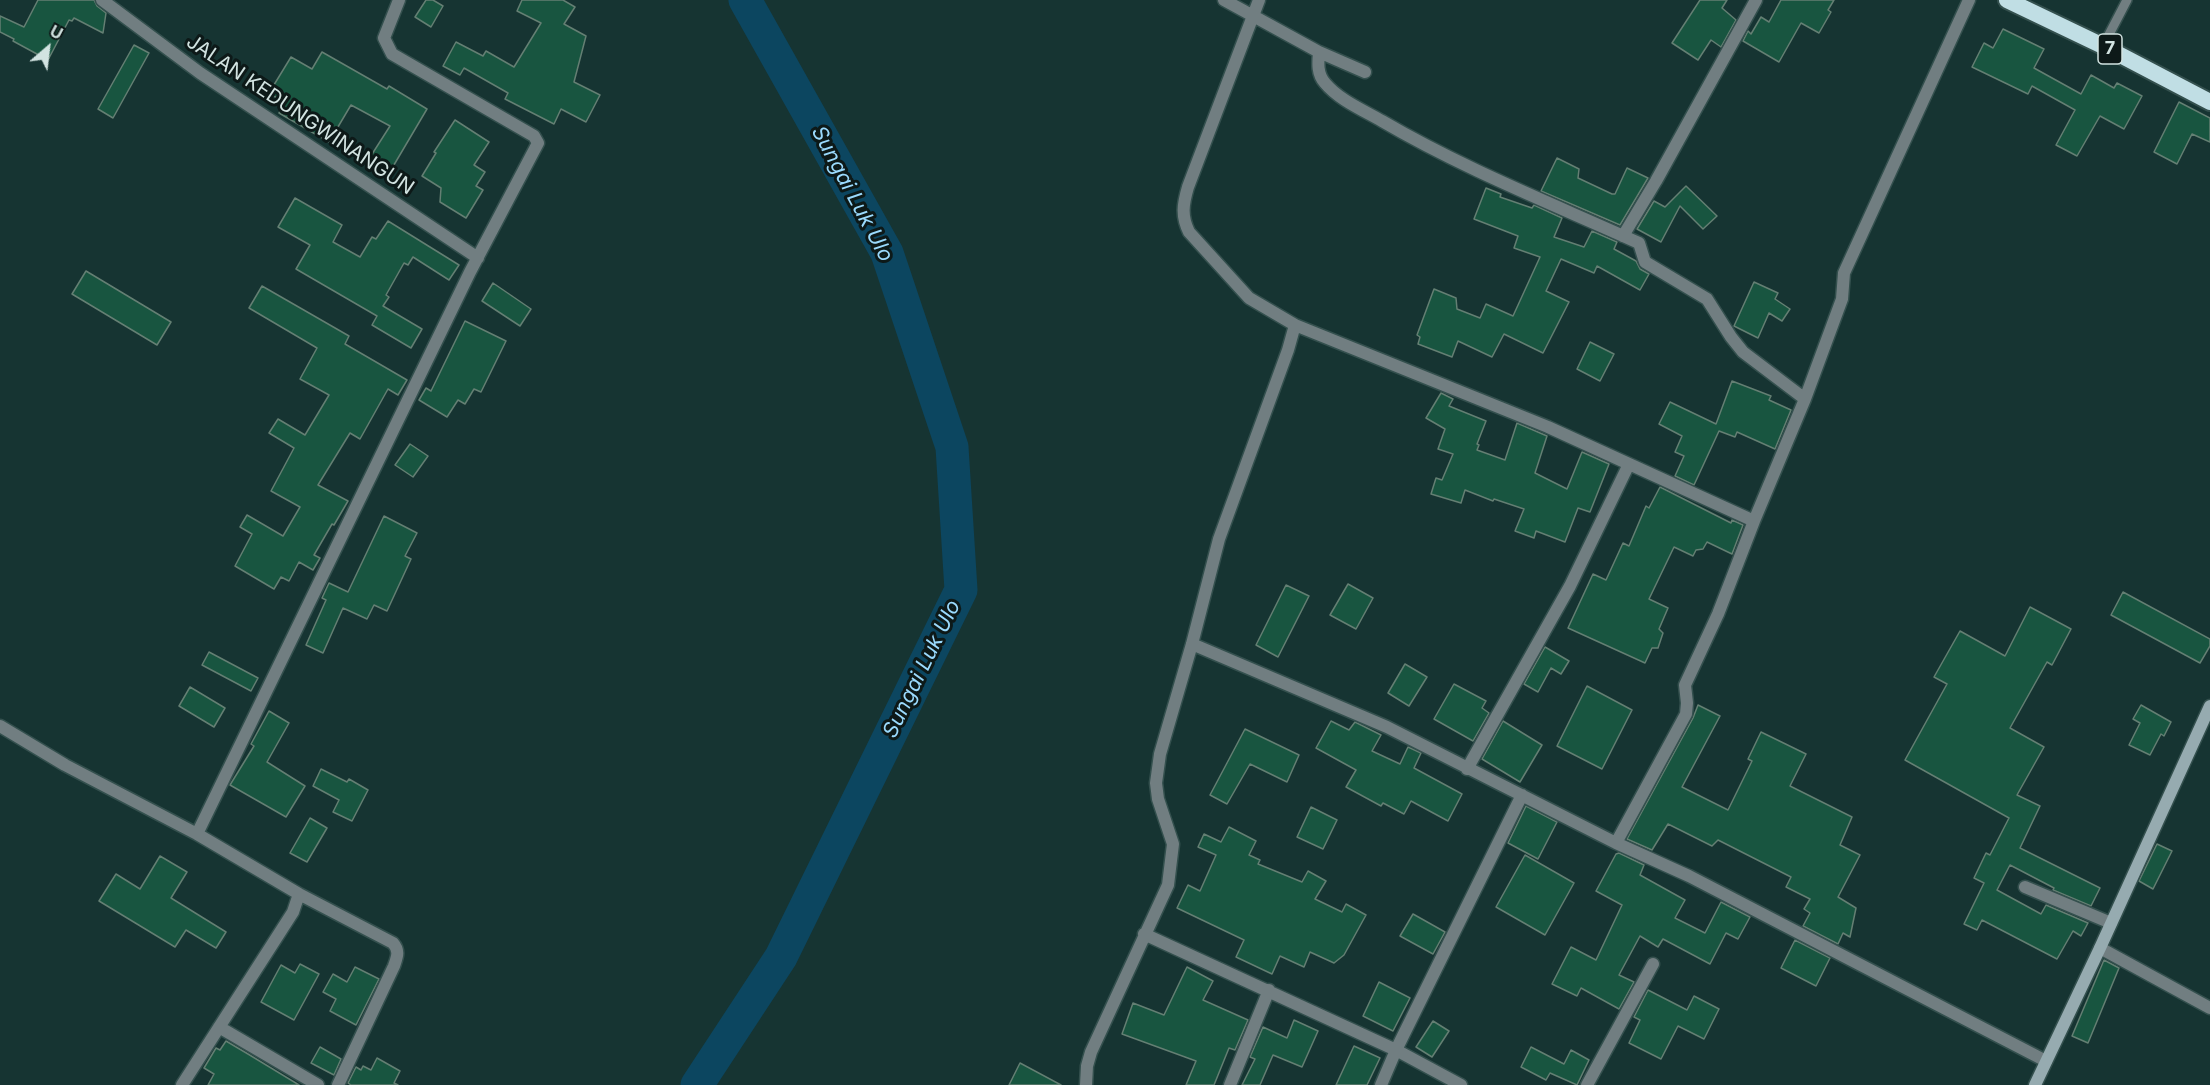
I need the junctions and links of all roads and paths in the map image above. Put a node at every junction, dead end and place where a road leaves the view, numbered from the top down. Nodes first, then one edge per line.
1 (102, 0) edge
2 (399, 0) edge
3 (1224, 0) edge
4 (1259, 0) edge
5 (1756, 0) edge
6 (1969, 0) edge
7 (2007, 0) edge
8 (2127, 0) edge
9 (1252, 16) junction
10 (2103, 46) junction
11 (1319, 52) junction
12 (1365, 72) dead end
13 (2210, 102) edge
14 (1623, 236) junction
15 (478, 258) junction
16 (1295, 325) junction
17 (1805, 399) junction
18 (1629, 464) junction
19 (1754, 521) junction
20 (1192, 644) junction
21 (2210, 706) edge
22 (0, 726) edge
23 (1467, 769) junction
24 (1522, 795) junction
25 (197, 834) junction
26 (1616, 843) junction
27 (2025, 887) dead end
28 (299, 894) junction
29 (2111, 923) junction
30 (1144, 934) junction
31 (2100, 948) junction
32 (1653, 964) dead end
33 (1269, 990) junction
34 (2210, 1008) edge
35 (219, 1027) junction
36 (1396, 1050) junction
37 (2046, 1061) junction
38 (1088, 1084) edge
39 (182, 1085) edge
40 (318, 1085) edge
41 (338, 1085) edge
42 (1230, 1085) edge
43 (1382, 1085) edge
44 (1461, 1085) edge
45 (1587, 1085) edge
46 (2035, 1085) edge

1 - 15 street, JALAN KEDUNGWINANGUN
2 - 15 street
3 - 9 street
4 - 9 street
5 - 14 street
6 - 17 street
7 - 10 highway, 7
8 - 10 lane
9 - 11 street
9 - 16 street
10 - 13 highway, 7
11 - 12 street
11 - 14 street
14 - 17 street
15 - 25 street
16 - 18 street
16 - 20 street
17 - 19 street
18 - 19 street
18 - 23 street
19 - 26 street
20 - 23 street
20 - 30 street
21 - 29 main road
22 - 25 street
23 - 24 street
24 - 26 street
24 - 36 street
25 - 28 street
26 - 37 street
27 - 29 street
28 - 35 street
28 - 41 street
29 - 31 main road
30 - 33 street
30 - 38 street
31 - 34 street
31 - 37 main road
32 - 45 street
33 - 36 street
33 - 42 street
35 - 39 street
35 - 40 street
36 - 43 street
36 - 44 street
37 - 46 main road

